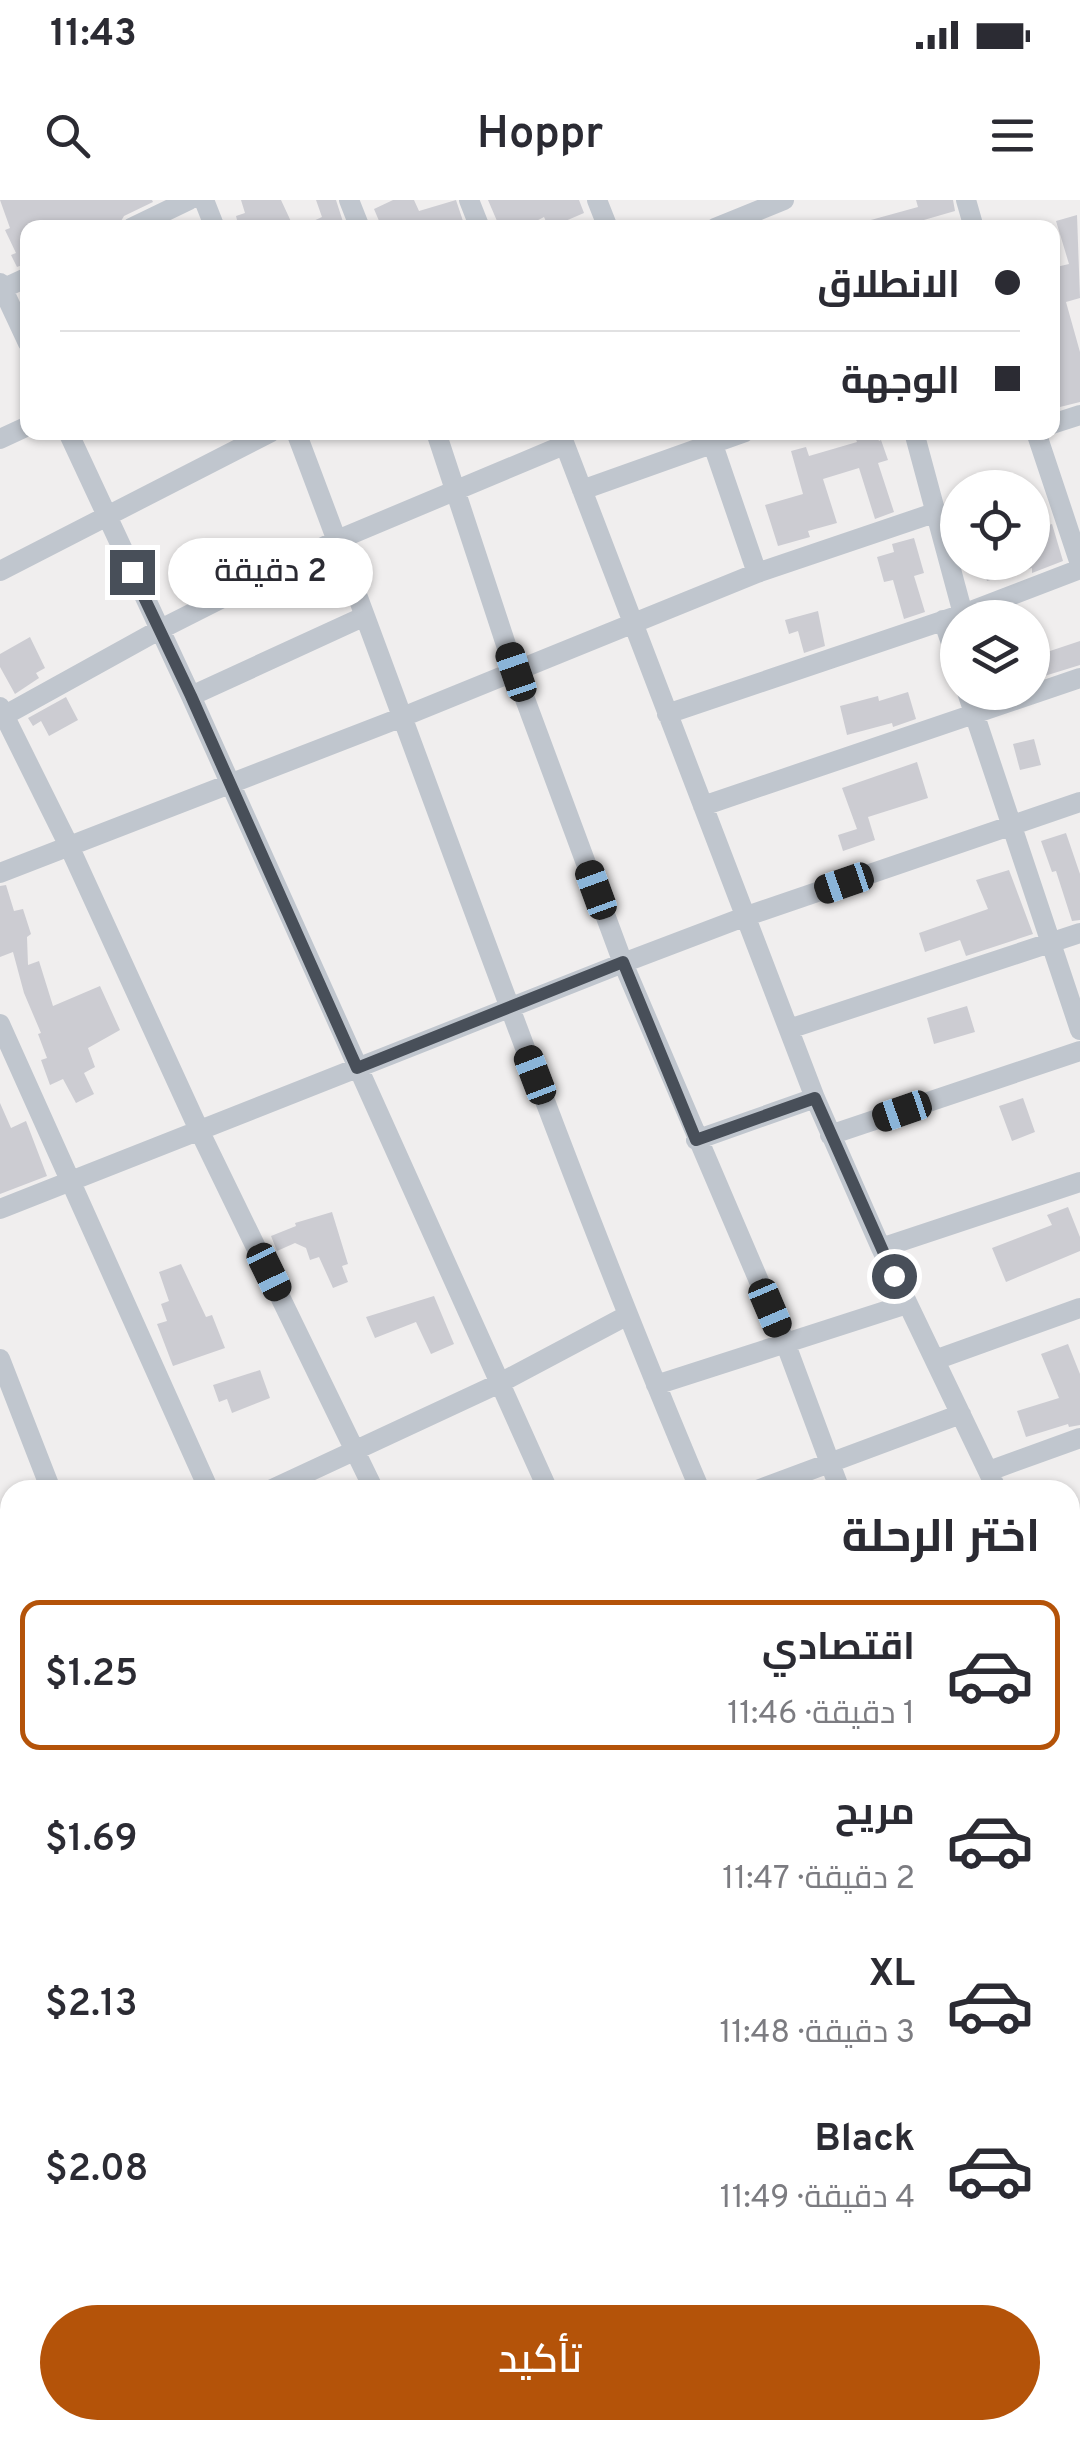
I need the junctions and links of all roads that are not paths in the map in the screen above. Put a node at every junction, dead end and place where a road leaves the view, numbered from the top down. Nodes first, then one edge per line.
1 (189, 200) edge
2 (784, 200) edge
3 (148, 220) edge
4 (735, 220) edge
5 (1, 288) edge
6 (20, 327) edge
7 (72, 440) edge
8 (256, 440) edge
9 (299, 440) edge
10 (438, 440) edge
11 (558, 440) edge
12 (563, 440) edge
13 (703, 440) edge
14 (711, 440) edge
15 (916, 440) edge
16 (1039, 440) edge
17 (453, 490) junction
18 (582, 490) junction
19 (934, 513) junction
20 (106, 515) junction
21 (335, 541) junction
22 (1080, 567) edge
23 (0, 572) edge
24 (757, 573) junction
25 (950, 600) edge
26 (996, 600) edge
27 (363, 617) junction
28 (940, 621) edge
29 (635, 624) junction
30 (158, 630) junction
31 (516, 672) junction
32 (1080, 678) edge
33 (191, 696) junction
34 (973, 710) edge
35 (1, 714) edge
36 (667, 714) junction
37 (975, 715) junction
38 (400, 718) junction
39 (229, 783) junction
40 (1080, 802) edge
41 (703, 806) junction
42 (1012, 825) junction
43 (69, 846) junction
44 (0, 873) edge
45 (744, 917) junction
46 (1080, 933) edge
47 (1051, 942) junction
48 (623, 962) junction
49 (509, 1007) junction
50 (0, 1024) edge
51 (789, 1029) junction
52 (1080, 1030) edge
53 (1080, 1051) edge
54 (357, 1068) junction
55 (815, 1098) junction
56 (199, 1130) junction
57 (830, 1135) junction
58 (696, 1140) junction
59 (70, 1181) junction
60 (1080, 1182) edge
61 (0, 1210) edge
62 (881, 1248) junction
63 (907, 1304) junction
64 (1080, 1308) edge
65 (628, 1315) junction
66 (784, 1342) junction
67 (0, 1359) edge
68 (936, 1360) junction
69 (500, 1384) junction
70 (656, 1385) junction
71 (961, 1414) junction
72 (1080, 1438) edge
73 (357, 1450) junction
74 (830, 1464) junction
75 (47, 1480) edge
76 (205, 1480) edge
77 (292, 1480) edge
78 (370, 1480) edge
79 (543, 1480) edge
80 (696, 1480) edge
81 (785, 1480) edge
82 (836, 1480) edge
83 (993, 1480) edge

1 - 3 street
2 - 4 street
5 - 6 street
7 - 20 street
8 - 20 street
9 - 21 street
10 - 17 street
11 - 17 street
12 - 18 street
13 - 18 street
14 - 24 street
15 - 19 street
16 - 22 street
17 - 21 street
17 - 31 street
18 - 29 street
19 - 24 street
19 - 25 street
20 - 23 street
20 - 30 street
21 - 27 street
21 - 30 street
22 - 26 street
24 - 29 street
27 - 33 street
27 - 38 street
28 - 36 street
29 - 31 street
29 - 36 street
30 - 33 street
30 - 35 street
31 - 38 street
31 - 48 street
32 - 37 street
33 - 39 street
34 - 37 street
35 - 43 street
36 - 41 street
37 - 41 street
37 - 42 street
38 - 39 street
38 - 49 street
39 - 43 street
39 - 54 street
40 - 42 street
41 - 45 street
42 - 45 street
42 - 47 street
43 - 44 street
43 - 56 street
45 - 48 street
45 - 51 street
46 - 47 street
47 - 51 street
47 - 52 street
48 - 49 street
48 - 58 street
49 - 54 street
49 - 65 street
50 - 59 street
51 - 55 street
53 - 57 street
54 - 56 street
54 - 69 street
55 - 57 street
55 - 58 street
56 - 59 street
56 - 73 street
57 - 62 street
58 - 66 street
59 - 61 street
59 - 76 street
60 - 62 street
62 - 63 street
63 - 66 street
63 - 68 street
64 - 68 street
65 - 69 street
65 - 70 street
66 - 70 street
66 - 74 street
67 - 75 street
68 - 71 street
69 - 73 street
69 - 79 street
70 - 80 street
71 - 74 street
71 - 83 street
72 - 83 street
73 - 77 street
73 - 78 street
74 - 81 street
74 - 82 street

